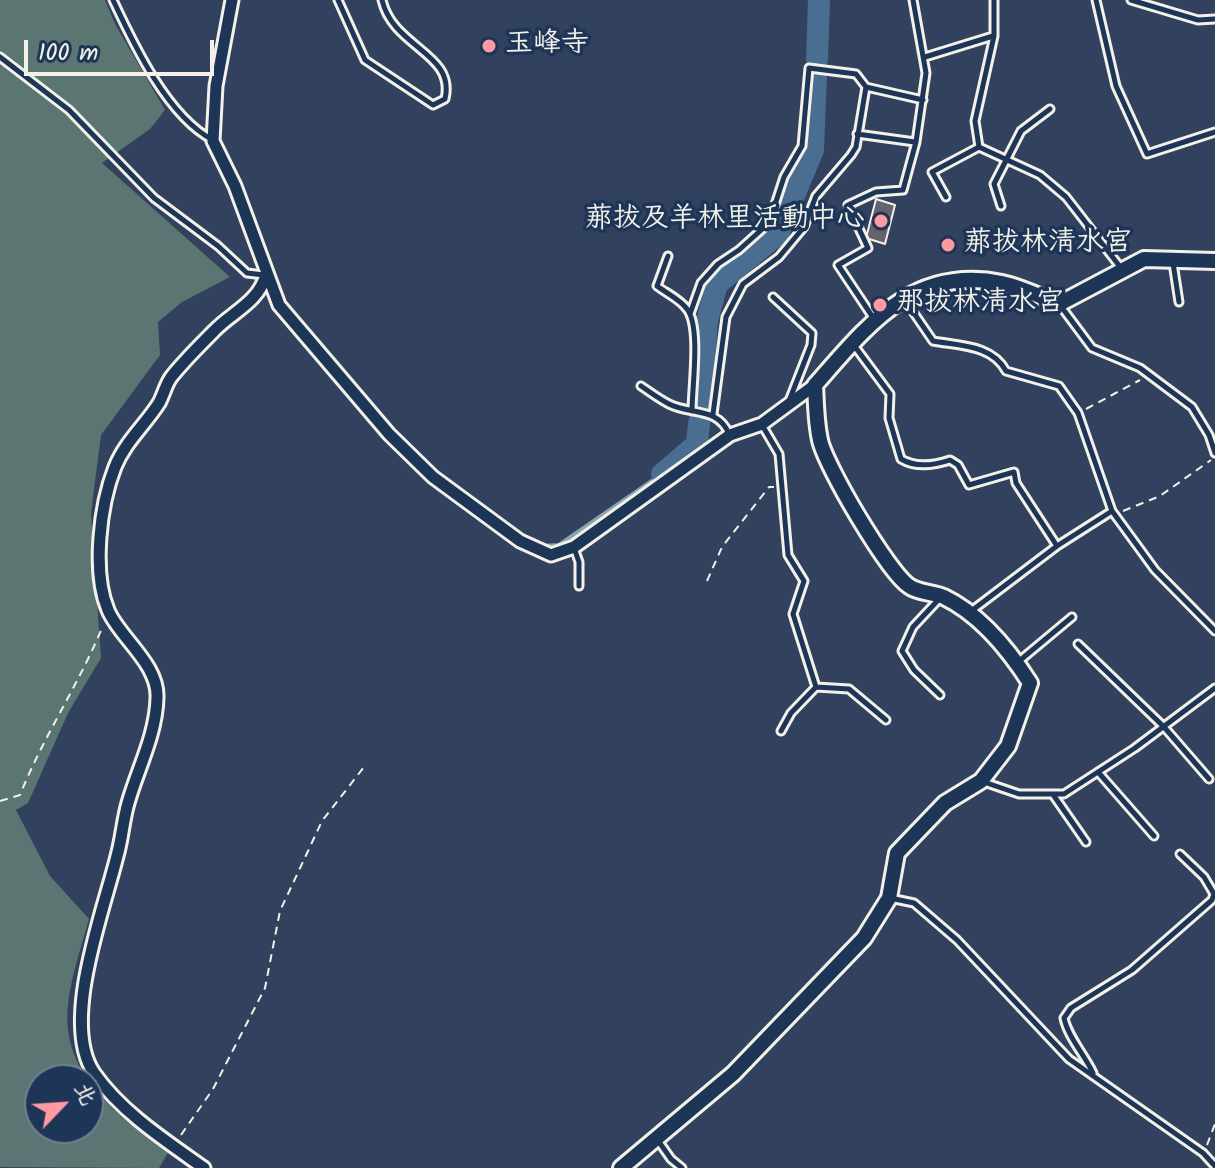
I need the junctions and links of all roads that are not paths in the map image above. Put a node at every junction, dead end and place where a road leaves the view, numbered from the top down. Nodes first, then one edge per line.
1 (113, 0) edge
2 (232, 0) edge
3 (338, 0) edge
4 (382, 0) edge
5 (913, 0) edge
6 (994, 0) edge
7 (1096, 0) edge
8 (1131, 0) edge
9 (1215, 19) edge
10 (994, 36) junction
11 (0, 57) edge
12 (925, 57) junction
13 (866, 87) junction
14 (923, 100) junction
15 (1050, 109) dead end
16 (1215, 132) edge
17 (857, 134) junction
18 (213, 141) junction
19 (916, 142) junction
20 (979, 147) junction
21 (1006, 161) junction
22 (946, 197) dead end
23 (1001, 206) dead end
24 (668, 256) dead end
25 (1172, 258) junction
26 (1215, 261) edge
27 (1121, 269) junction
28 (266, 275) junction
29 (773, 297) dead end
30 (903, 297) junction
31 (1179, 302) dead end
32 (1059, 304) junction
33 (690, 314) junction
34 (875, 320) junction
35 (852, 343) junction
36 (815, 385) junction
37 (641, 386) dead end
38 (787, 406) junction
39 (692, 411) junction
40 (713, 414) junction
41 (762, 424) junction
42 (730, 435) junction
43 (1215, 456) edge
44 (1114, 512) junction
45 (1057, 546) junction
46 (574, 547) junction
47 (579, 586) dead end
48 (941, 596) junction
49 (970, 612) junction
50 (1072, 617) dead end
51 (1215, 631) edge
52 (1078, 644) dead end
53 (1018, 663) junction
54 (816, 687) junction
55 (1215, 688) edge
56 (940, 695) dead end
57 (886, 720) dead end
58 (1164, 727) junction
59 (781, 731) dead end
60 (1098, 772) junction
61 (1209, 779) dead end
62 (981, 781) junction
63 (1054, 795) junction
64 (1154, 836) dead end
65 (1086, 842) dead end
66 (1180, 854) dead end
67 (889, 898) junction
68 (1093, 1074) junction
69 (657, 1138) junction
70 (1215, 1166) edge
71 (204, 1168) edge
72 (621, 1168) edge
73 (682, 1168) edge

1 - 18 lane
2 - 18 street
3 - 4 lane
5 - 12 lane
6 - 10 lane
7 - 16 lane
8 - 9 lane
10 - 12 lane
10 - 20 lane
11 - 28 lane
12 - 14 lane
13 - 14 lane
13 - 17 lane
13 - 33 lane
14 - 19 lane
15 - 21 lane
17 - 19 lane
17 - 40 lane
18 - 28 street
19 - 34 lane
20 - 21 lane
20 - 22 lane
21 - 23 lane
21 - 27 lane
24 - 33 lane
25 - 26 street
25 - 27 street
25 - 31 lane
27 - 32 street
28 - 46 street
28 - 71 street
29 - 38 lane
30 - 32 street
30 - 34 street
30 - 44 lane
32 - 43 lane
33 - 39 lane
34 - 35 street
35 - 36 street
35 - 45 lane
36 - 38 street
36 - 48 street
37 - 39 lane
38 - 41 street
39 - 40 lane
40 - 42 lane
41 - 42 street
41 - 54 lane
42 - 46 street
44 - 45 lane
44 - 51 lane
45 - 49 lane
46 - 47 lane
48 - 49 street
48 - 56 lane
49 - 53 street
50 - 53 lane
52 - 58 lane
53 - 62 street
54 - 57 lane
54 - 59 lane
55 - 58 lane
58 - 60 lane
58 - 61 lane
60 - 63 lane
60 - 64 lane
62 - 63 lane
62 - 67 street
63 - 65 lane
66 - 68 lane
67 - 68 lane
67 - 69 street
68 - 70 lane
69 - 72 street
69 - 73 lane

